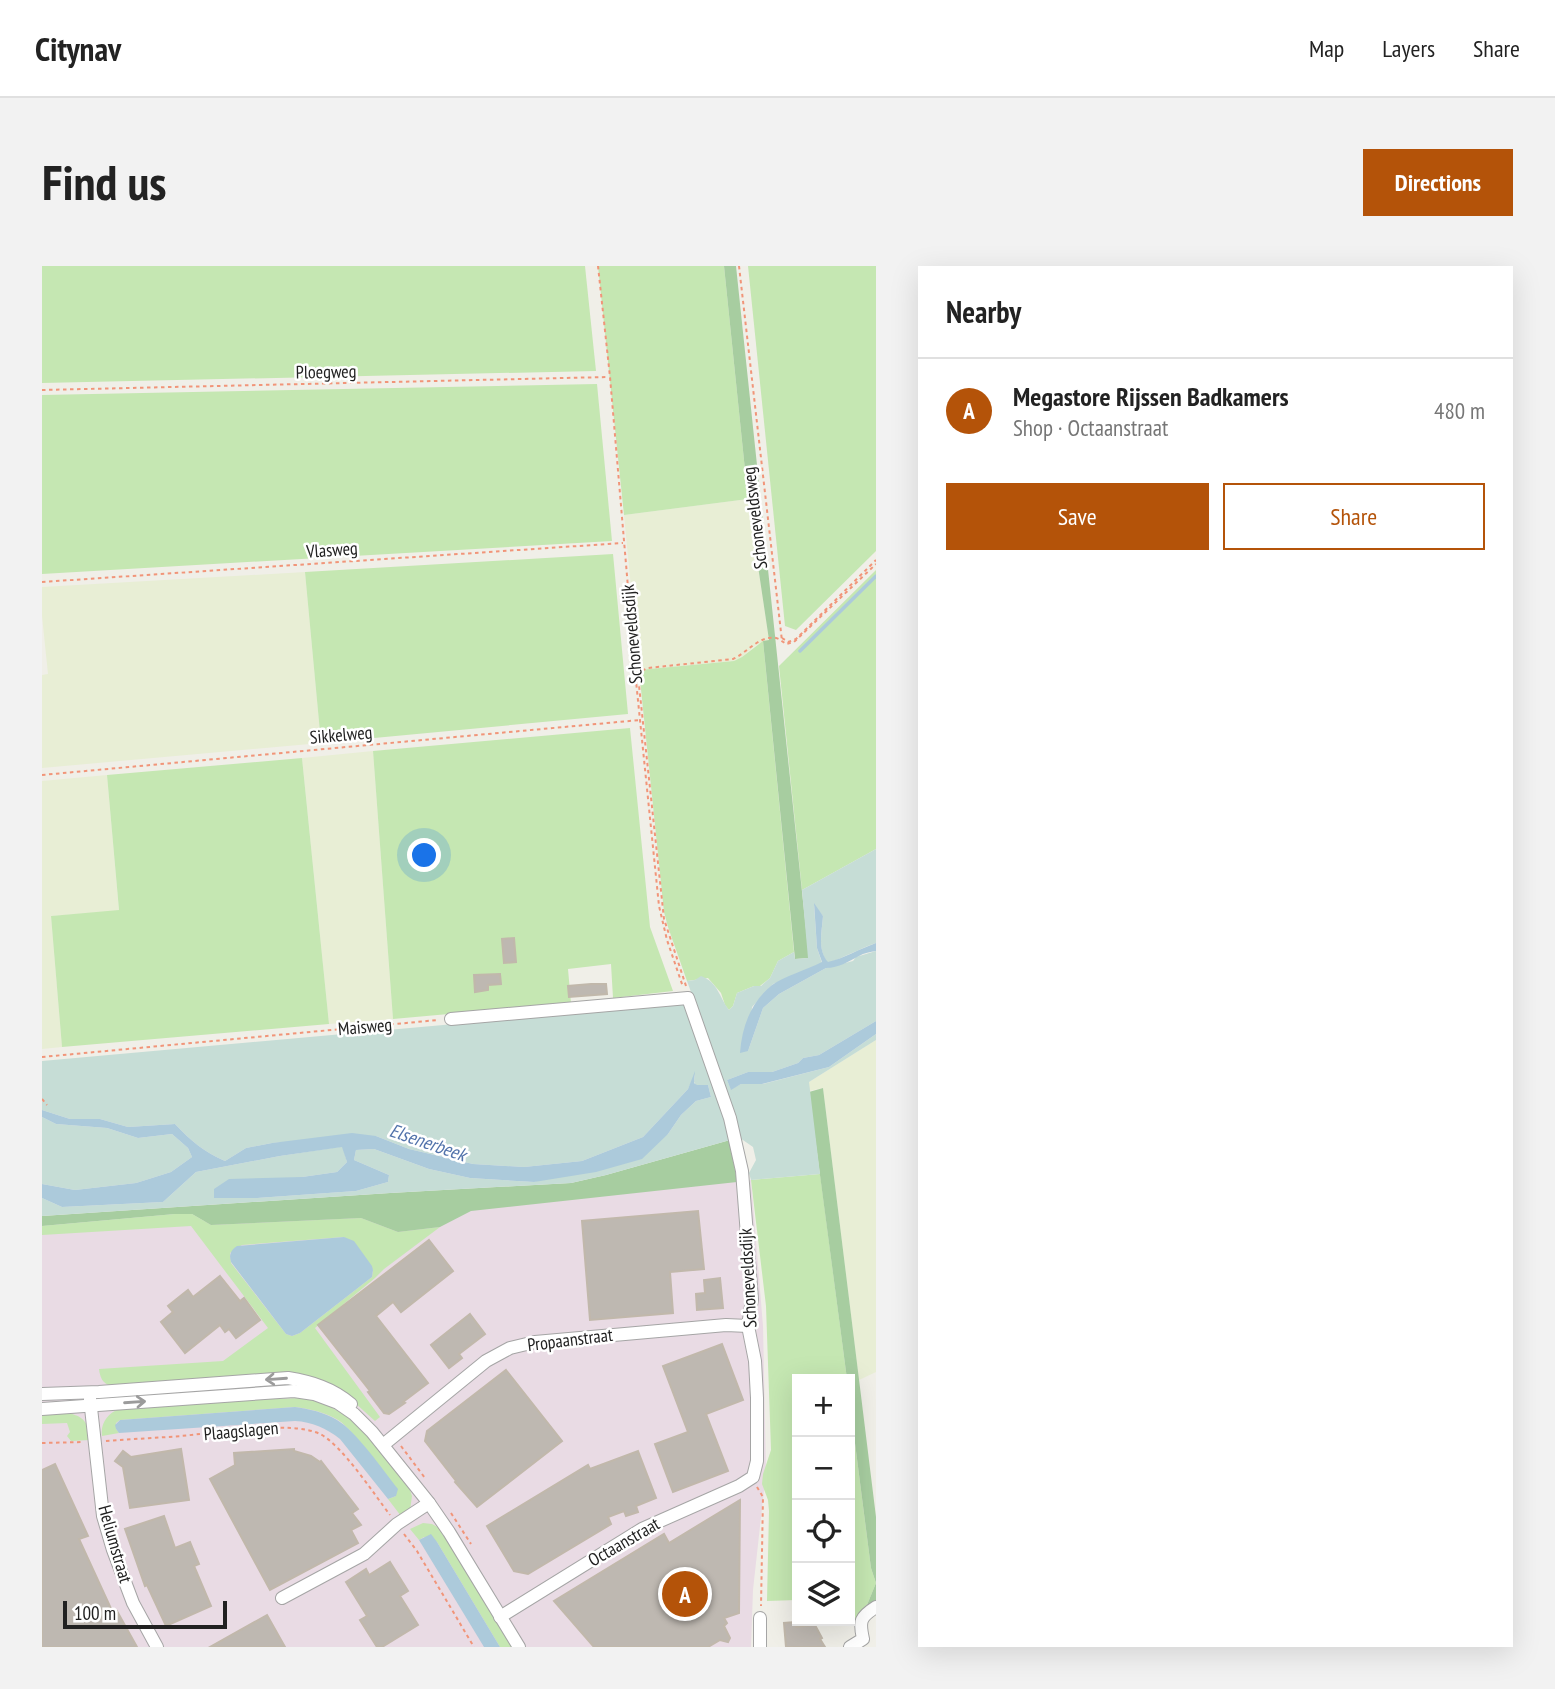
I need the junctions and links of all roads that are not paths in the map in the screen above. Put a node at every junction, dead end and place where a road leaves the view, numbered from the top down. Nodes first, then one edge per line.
1 (451, 1019) road end
2 (748, 1325) junction
3 (42, 1394) edge
4 (90, 1399) junction
5 (42, 1409) edge
6 (383, 1445) junction
7 (753, 1477) joint
8 (429, 1503) junction
9 (282, 1598) dead end
10 (876, 1607) edge
11 (500, 1616) junction
12 (760, 1618) road end
13 (866, 1643) edge
14 (157, 1647) edge
15 (519, 1647) edge
16 (760, 1647) edge
17 (850, 1647) edge

1 - 2 street, Schoneveldsdijk
2 - 6 street, Propaanstraat
2 - 7 street, Schoneveldsdijk
3 - 4 street
4 - 5 street
4 - 6 street
4 - 14 street, Heliumstraat
6 - 8 street
7 - 11 street, Octaanstraat
8 - 9 street
8 - 11 street
10 - 13 street
11 - 15 street
12 - 16 street
13 - 17 street

